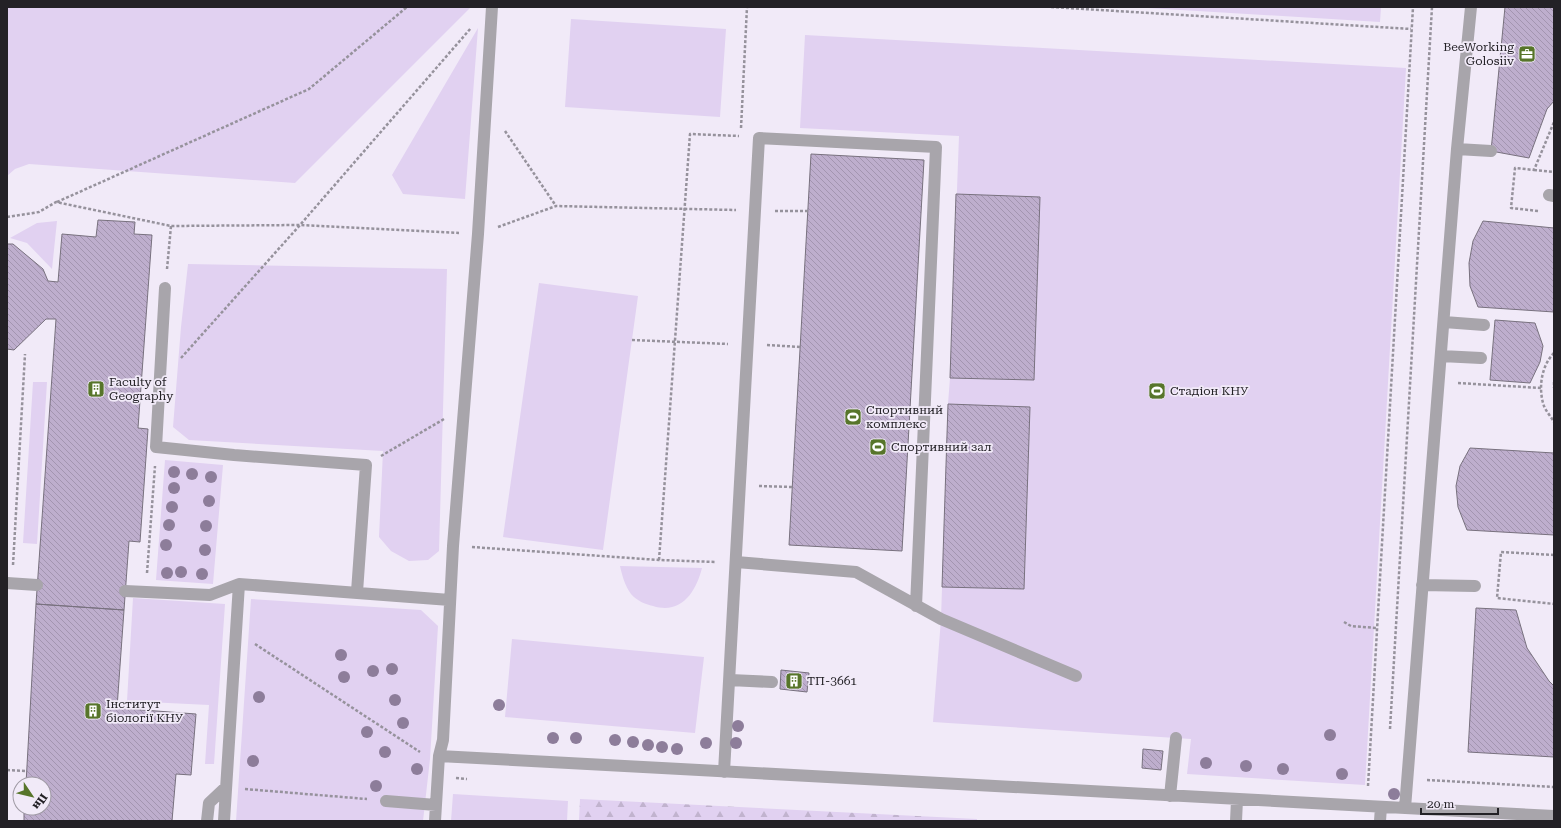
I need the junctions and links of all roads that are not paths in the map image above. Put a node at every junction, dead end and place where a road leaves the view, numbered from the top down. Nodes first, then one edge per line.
1 (492, 7) edge
2 (1470, 7) edge
3 (1457, 149) junction
4 (1491, 151) dead end
5 (165, 288) road end
6 (1444, 322) junction
7 (1484, 325) dead end
8 (1441, 356) junction
9 (1481, 358) dead end
10 (736, 562) junction
11 (9, 584) edge
12 (239, 584) junction
13 (37, 585) dead end
14 (1422, 585) junction
15 (1475, 586) dead end
16 (125, 591) dead end
17 (357, 592) junction
18 (450, 600) junction
19 (916, 606) junction
20 (1076, 676) dead end
21 (730, 680) junction
22 (772, 682) dead end
23 (1176, 738) dead end
24 (439, 756) junction
25 (724, 772) junction
26 (226, 787) junction
27 (1170, 796) junction
28 (1237, 800) junction
29 (386, 801) road end
30 (436, 805) junction
31 (1405, 805) junction
32 (1381, 807) junction
33 (1554, 816) edge
34 (208, 821) edge
35 (224, 821) edge
36 (435, 821) edge
37 (1236, 821) edge
38 (1380, 821) edge

1 - 18 lane
2 - 3 lane
3 - 4 lane
3 - 6 lane
5 - 17 lane
6 - 7 lane
6 - 8 lane
8 - 9 lane
8 - 14 lane
10 - 19 lane
10 - 19 lane
10 - 21 lane
11 - 13 lane
12 - 16 lane
12 - 17 lane
12 - 26 lane
14 - 15 lane
14 - 31 lane
17 - 18 lane
18 - 24 lane
19 - 20 lane
21 - 22 lane
21 - 25 lane
23 - 27 lane
24 - 25 lane
24 - 30 lane
25 - 27 lane
26 - 34 lane
26 - 35 lane
27 - 28 lane
28 - 32 lane
28 - 37 lane
29 - 30 lane
30 - 36 lane
31 - 32 lane
31 - 33 lane
32 - 38 lane

